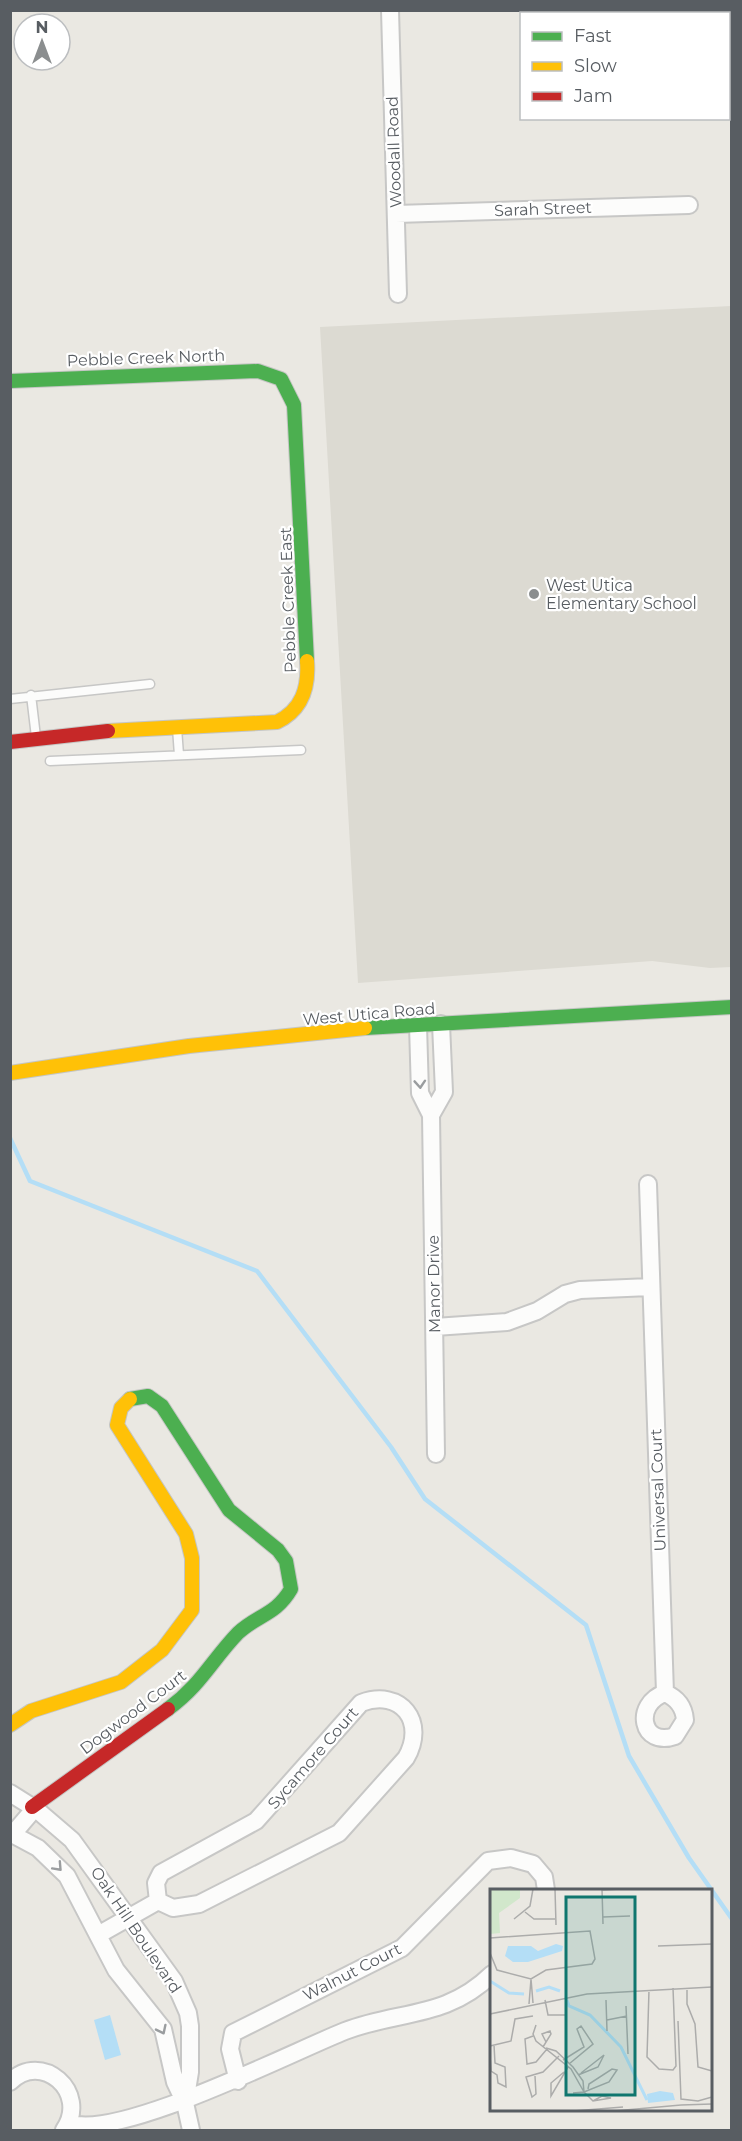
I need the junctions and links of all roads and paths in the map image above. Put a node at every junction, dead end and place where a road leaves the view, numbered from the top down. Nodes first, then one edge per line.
1 (390, 10) edge
2 (689, 205) dead end
3 (396, 214) junction
4 (398, 294) dead end
5 (281, 379) joint
6 (10, 381) edge
7 (150, 684) dead end
8 (31, 695) junction
9 (10, 699) edge
10 (177, 728) junction
11 (36, 738) junction
12 (10, 742) edge
13 (302, 750) dead end
14 (179, 755) junction
15 (50, 762) dead end
16 (732, 1007) edge
17 (441, 1024) junction
18 (418, 1025) junction
19 (10, 1073) edge
20 (431, 1115) junction
21 (648, 1184) dead end
22 (650, 1287) junction
23 (435, 1327) junction
24 (436, 1454) dead end
25 (665, 1693) dead end
26 (10, 1725) edge
27 (10, 1793) edge
28 (33, 1808) junction
29 (13, 1839) edge
30 (546, 1889) edge
31 (158, 1901) junction
32 (128, 1919) junction
33 (99, 1935) junction
34 (490, 1976) edge
35 (238, 2080) junction
36 (10, 2082) edge
37 (185, 2103) junction
38 (67, 2127) edge
39 (192, 2130) edge

1 - 3 street, Woodall Road
2 - 3 street, Sarah Street
3 - 4 street, Woodall Road
5 - 6 street, Pebble Creek North
5 - 10 street, Pebble Creek East
7 - 8 lane
8 - 9 lane
8 - 11 lane
10 - 11 street, Pebble Creek East
10 - 14 lane
11 - 12 street, Pebble Creek East
13 - 14 lane
14 - 15 lane
16 - 17 street, West Utica Road
17 - 18 street, West Utica Road
17 - 20 street, Manor Drive
18 - 19 street, West Utica Road
18 -> 20 street, Manor Drive
20 - 23 street, Manor Drive
21 - 22 street, Universal Court
22 - 23 street
22 - 25 street, Universal Court
23 - 24 street, Manor Drive
26 - 28 street, Dogwood Court
27 - 28 street, Oak Hill Boulevard
28 - 29 street
28 - 32 street, Oak Hill Boulevard
29 -> 33 street, Oak Hill Boulevard
30 - 35 street, Walnut Court
31 - 31 street, Sycamore Court
31 - 32 street
32 - 33 street
32 - 37 street, Oak Hill Boulevard
33 -> 37 street, Oak Hill Boulevard
34 - 35 street
35 - 37 street
36 - 38 street
37 - 38 street
37 - 39 street, Oak Hill Boulevard

